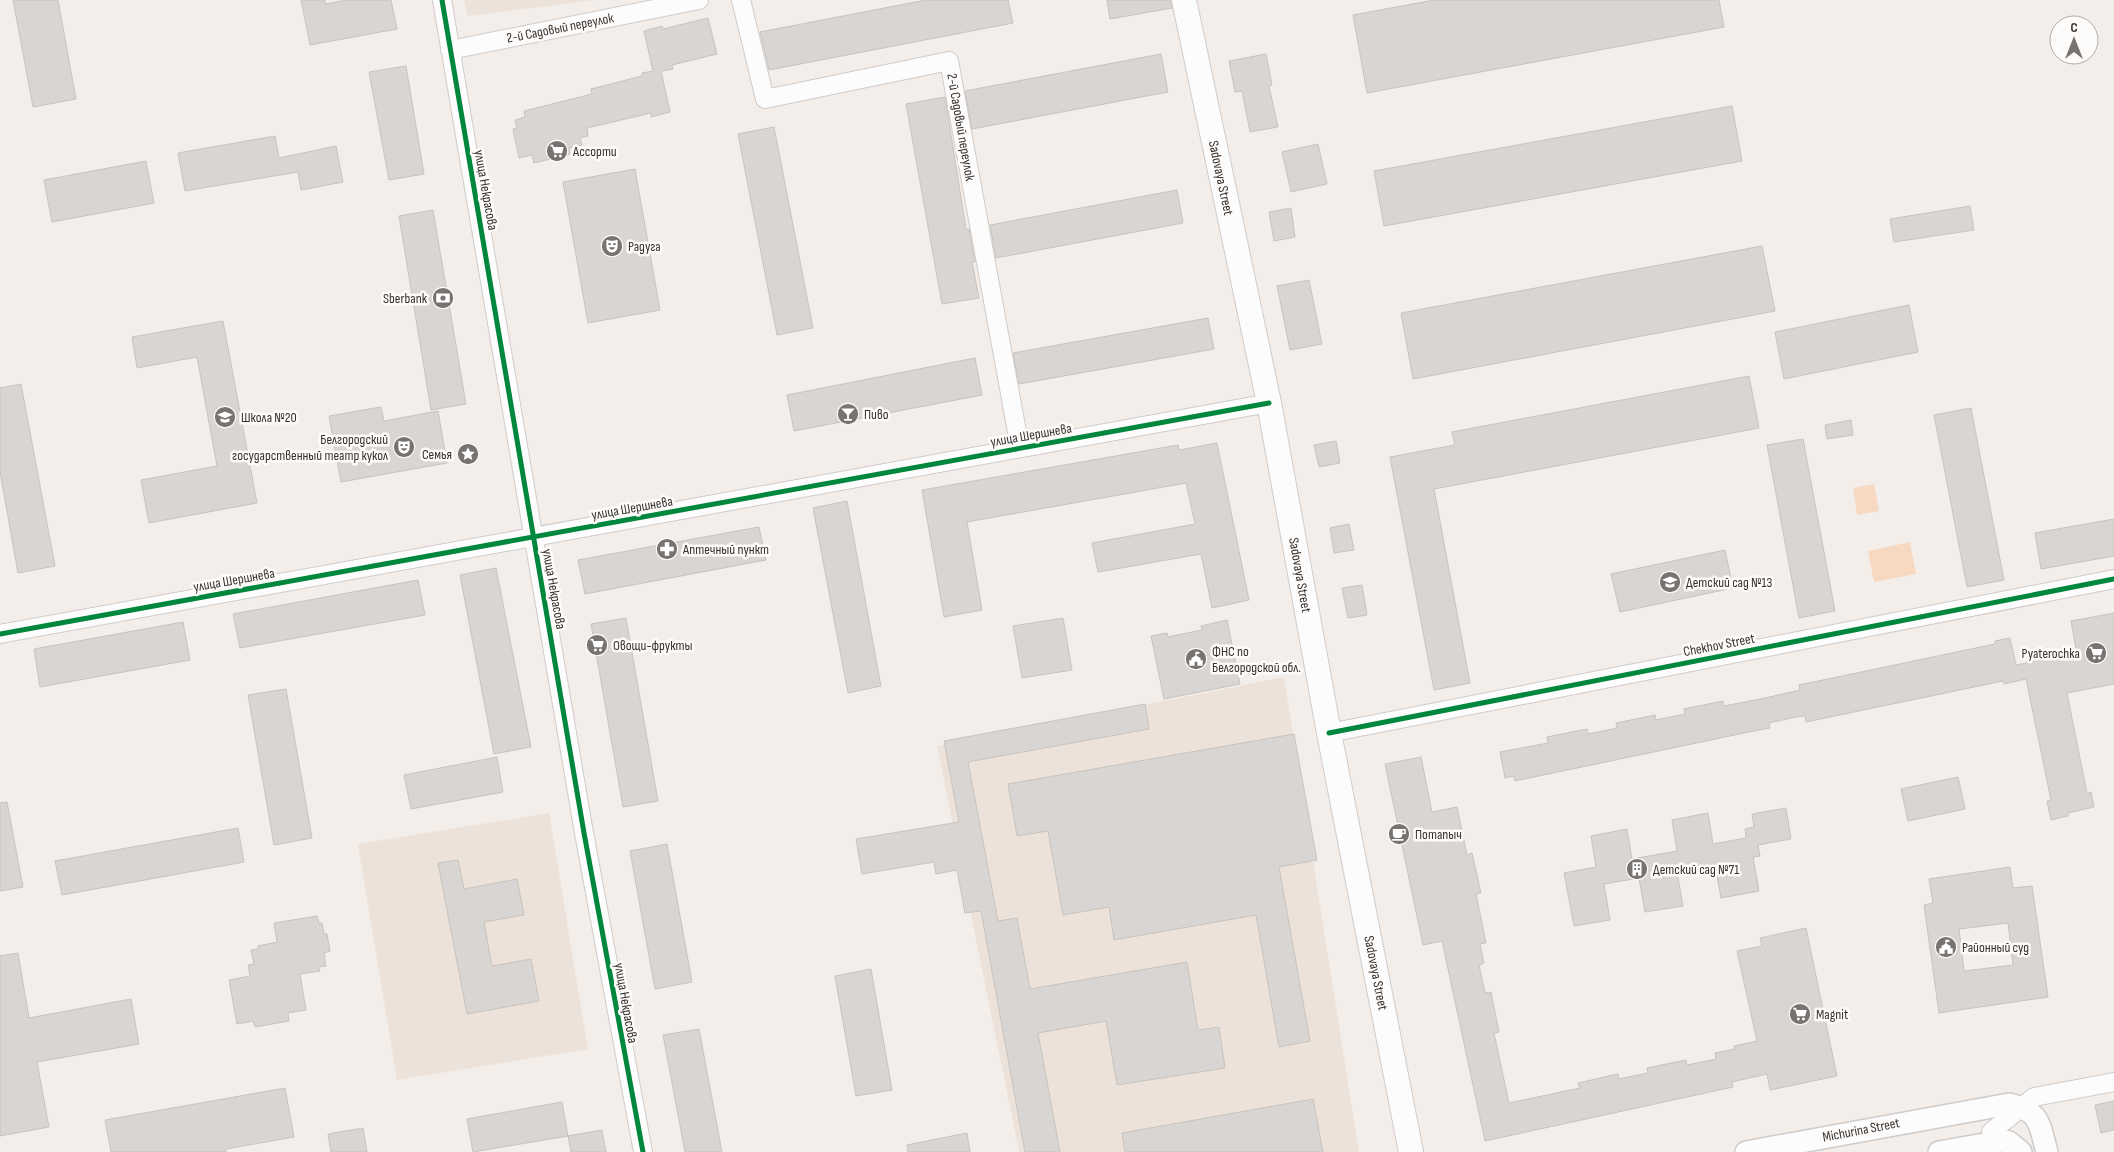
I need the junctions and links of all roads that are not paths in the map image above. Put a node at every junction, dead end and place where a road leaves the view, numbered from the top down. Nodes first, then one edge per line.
1 (442, 0) edge
2 (699, 0) edge
3 (741, 0) edge
4 (1184, 0) edge
5 (450, 50) junction
6 (1269, 403) junction
7 (1020, 448) junction
8 (533, 537) junction
9 (2114, 579) edge
10 (0, 634) edge
11 (1329, 733) junction
12 (2114, 1082) edge
13 (2022, 1107) junction
14 (1976, 1110) junction
15 (1986, 1138) junction
16 (643, 1152) edge
17 (1411, 1152) edge
18 (1746, 1152) edge
19 (1939, 1152) edge
20 (2021, 1152) edge
21 (2047, 1152) edge

1 - 5 street, улица Некрасова
2 - 5 street, 2-й Садовый переулок
3 - 7 street, 2-й Садовый переулок
4 - 6 main road, Sadovaya Street
5 - 8 street, улица Некрасова
6 - 7 street, улица Шершнева
6 - 11 main road, Sadovaya Street
7 - 8 street, улица Шершнева
8 - 10 street, улица Шершнева
8 - 16 street, улица Некрасова
9 - 11 street, Chekhov Street
11 - 17 main road, Sadovaya Street
12 - 13 street
13 - 14 street, Michurina Street
13 - 15 street
13 - 21 street
14 - 15 street
14 - 18 street, Michurina Street
15 - 19 street
15 - 20 street

